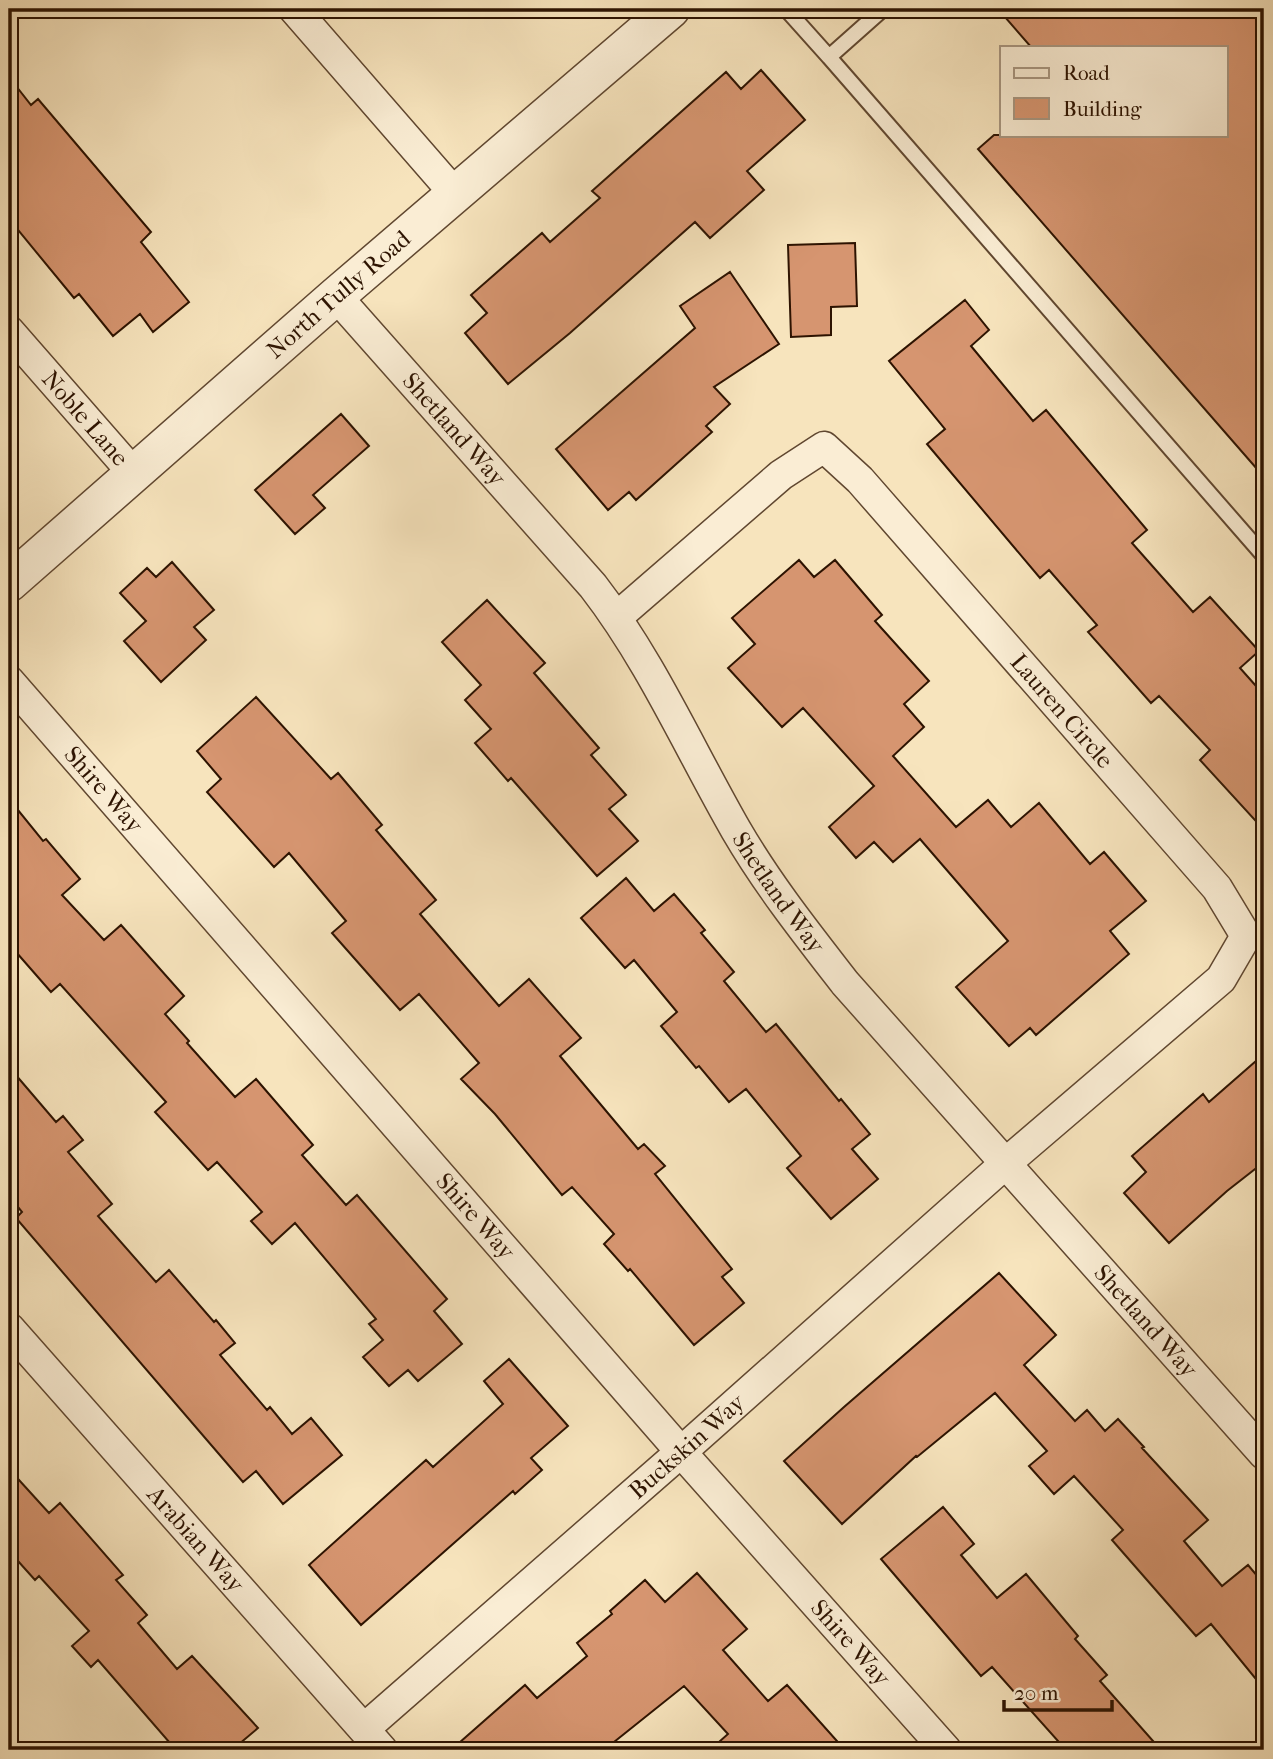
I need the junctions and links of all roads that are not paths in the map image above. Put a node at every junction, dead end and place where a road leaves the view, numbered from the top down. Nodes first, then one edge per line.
1 (294, 9) edge
2 (671, 9) edge
3 (786, 9) edge
4 (883, 9) edge
5 (829, 57) junction
6 (455, 194) junction
7 (337, 296) junction
8 (9, 331) edge
9 (134, 474) junction
10 (1264, 556) edge
11 (9, 583) edge
12 (617, 617) junction
13 (9, 681) edge
14 (1006, 1163) junction
15 (9, 1328) edge
16 (681, 1452) junction
17 (1264, 1454) edge
18 (373, 1739) edge
19 (946, 1750) edge

1 - 6 street
2 - 6 street, North Tully Road
3 - 5 lane
4 - 5 lane
5 - 10 lane
6 - 7 street, North Tully Road
7 - 9 street, North Tully Road
7 - 12 street, Shetland Way
8 - 9 street, Noble Lane
9 - 11 street, North Tully Road
12 - 14 street, Shetland Way
12 - 14 street, Lauren Circle
13 - 16 street, Shire Way
14 - 16 street, Buckskin Way
14 - 17 street, Shetland Way
15 - 18 street, Arabian Way
16 - 18 street, Buckskin Way
16 - 19 street, Shire Way

